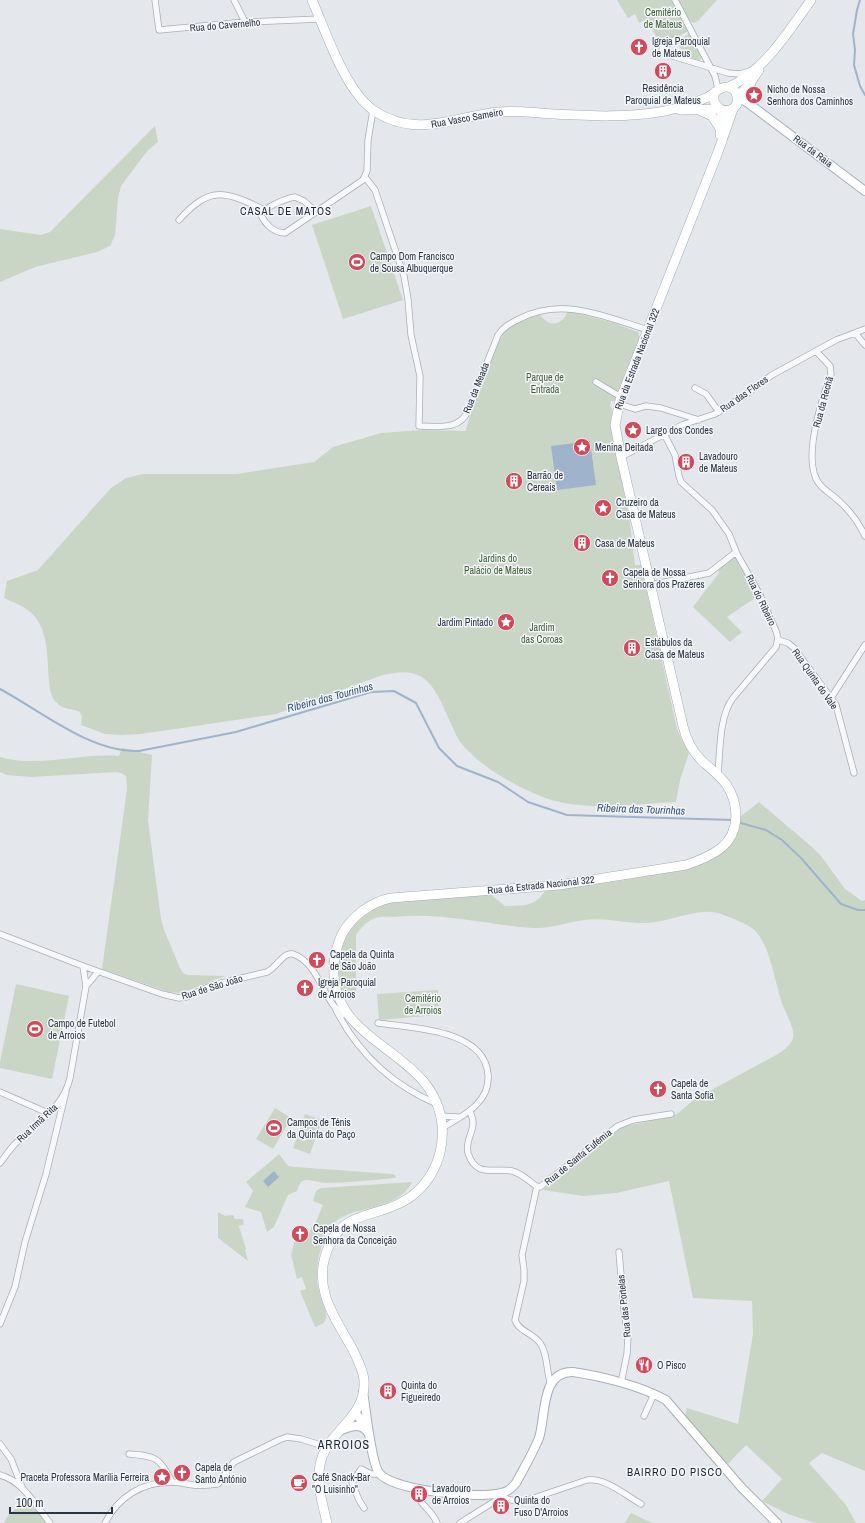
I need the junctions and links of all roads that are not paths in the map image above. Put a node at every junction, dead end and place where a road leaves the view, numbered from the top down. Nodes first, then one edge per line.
1 (155, 0) edge
2 (234, 0) edge
3 (312, 0) edge
4 (675, 0) edge
5 (811, 0) edge
6 (320, 19) junction
7 (244, 22) junction
8 (674, 40) dead end
9 (764, 62) junction
10 (710, 68) junction
11 (751, 82) junction
12 (722, 89) junction
13 (738, 97) junction
14 (752, 106) junction
15 (734, 108) junction
16 (698, 109) junction
17 (720, 109) junction
18 (373, 110) junction
19 (666, 110) junction
20 (760, 112) junction
21 (721, 130) junction
22 (718, 152) junction
23 (365, 177) junction
24 (865, 191) edge
25 (265, 210) junction
26 (315, 211) junction
27 (179, 220) dead end
28 (865, 329) edge
29 (648, 330) junction
30 (855, 333) junction
31 (865, 345) edge
32 (816, 350) junction
33 (596, 382) dead end
34 (695, 388) dead end
35 (620, 401) junction
36 (720, 412) junction
37 (699, 420) junction
38 (664, 434) junction
39 (620, 457) junction
40 (865, 536) edge
41 (736, 552) junction
42 (650, 585) junction
43 (778, 640) junction
44 (865, 645) edge
45 (831, 698) junction
46 (854, 773) dead end
47 (718, 775) junction
48 (0, 934) edge
49 (82, 966) junction
50 (98, 972) junction
51 (86, 986) junction
52 (333, 1004) junction
53 (348, 1016) junction
54 (378, 1022) dead end
55 (66, 1091) junction
56 (0, 1092) edge
57 (437, 1104) junction
58 (470, 1111) junction
59 (48, 1113) junction
60 (671, 1114) dead end
61 (441, 1116) junction
62 (459, 1117) junction
63 (442, 1128) junction
64 (0, 1163) edge
65 (537, 1186) junction
66 (620, 1252) dead end
67 (0, 1324) edge
68 (621, 1383) junction
69 (550, 1385) junction
70 (363, 1392) junction
71 (654, 1394) junction
72 (356, 1413) junction
73 (644, 1416) dead end
74 (368, 1423) junction
75 (341, 1430) junction
76 (369, 1436) junction
77 (0, 1444) edge
78 (327, 1447) junction
79 (129, 1454) dead end
80 (380, 1474) junction
81 (0, 1475) edge
82 (172, 1482) junction
83 (414, 1488) junction
84 (23, 1490) junction
85 (501, 1493) junction
86 (641, 1504) dead end
87 (364, 1508) dead end
88 (50, 1523) edge
89 (105, 1523) edge
90 (327, 1523) edge
91 (437, 1523) edge
92 (460, 1523) edge
93 (777, 1523) edge

1 - 7 street, Rua do Cavernelho
2 - 7 street
3 - 6 main road, Rua Vasco Sameiro
4 - 10 street
5 - 9 main road
6 - 7 street, Rua do Cavernelho
6 - 18 main road, Rua Vasco Sameiro
8 - 10 street
9 - 10 street
9 - 11 main road
9 - 12 main road
10 - 12 street
11 - 13 main road
11 - 14 street
12 - 13 main road
12 - 17 main road
12 - 19 main road
13 - 14 street, Rua da Raia
13 - 15 main road
14 - 20 street, Rua da Raia
15 - 17 main road
15 - 20 street
15 - 22 main road
16 - 17 main road
16 - 19 main road
16 - 21 main road
17 - 21 main road
18 - 19 main road, Rua Vasco Sameiro
18 - 23 street
20 - 24 street, Rua da Raia
21 - 22 main road
22 - 29 main road, Rua da Estrada Nacional 322
23 - 26 street
23 - 29 street, Rua da Meada
25 - 26 street
25 - 26 street
25 - 27 street
28 - 30 street, Rua das Flores
29 - 35 main road, Rua da Estrada Nacional 322
30 - 31 street
30 - 32 street, Rua das Flores
32 - 36 street, Rua das Flores
32 - 40 street, Rua da Rechã
33 - 35 street
34 - 36 street
35 - 37 street
35 - 39 main road, Rua da Estrada Nacional 322
36 - 37 street, Rua das Flores
37 - 38 street, Rua das Flores
38 - 39 street, Rua das Flores
38 - 41 street, Rua do Ribeiro
39 - 42 main road, Rua da Estrada Nacional 322
41 - 42 street
41 - 43 street, Rua do Ribeiro
42 - 47 main road, Rua da Estrada Nacional 322
43 - 45 street, Rua Quinta do Vale
43 - 47 street
44 - 45 street
45 - 46 street, Rua Quinta do Vale
47 - 53 main road, Rua da Estrada Nacional 322
48 - 49 street, Rua de São João
49 - 50 street, Rua de São João
49 - 51 street
50 - 51 street
50 - 52 street, Rua de São João
51 - 55 street, Rua Irmã Rita
52 - 53 street, Rua de São João
52 - 57 street
53 - 57 main road, Rua da Estrada Nacional 322
54 - 58 street
55 - 59 street, Rua Irmã Rita
55 - 67 street
56 - 59 street
57 - 61 main road, Rua da Estrada Nacional 322
58 - 62 street
58 - 65 street, Rua de Santa Eufémia
59 - 64 street, Rua Irmã Rita
60 - 65 street, Rua de Santa Eufémia
61 - 62 street
61 - 63 main road, Rua da Estrada Nacional 322
62 - 63 street
63 - 70 main road, Rua da Estrada Nacional 322
65 - 69 street
66 - 68 street, Rua das Portelas
68 - 69 street
68 - 71 street
69 - 85 street
70 - 72 main road, Rua da Estrada Nacional 322
70 - 74 street
71 - 73 street
71 - 93 street
72 - 74 street
72 - 75 main road, Rua da Estrada Nacional 322
72 - 76 street
74 - 76 street
75 - 76 street
75 - 78 main road, Rua da Estrada Nacional 322
76 - 80 street
77 - 84 street
78 - 82 street
78 - 90 main road, Rua da Estrada Nacional 322
79 - 82 street
80 - 83 street
80 - 87 street
81 - 84 street
82 - 89 street
83 - 85 street
83 - 91 street
84 - 88 street
85 - 86 street
85 - 92 street

